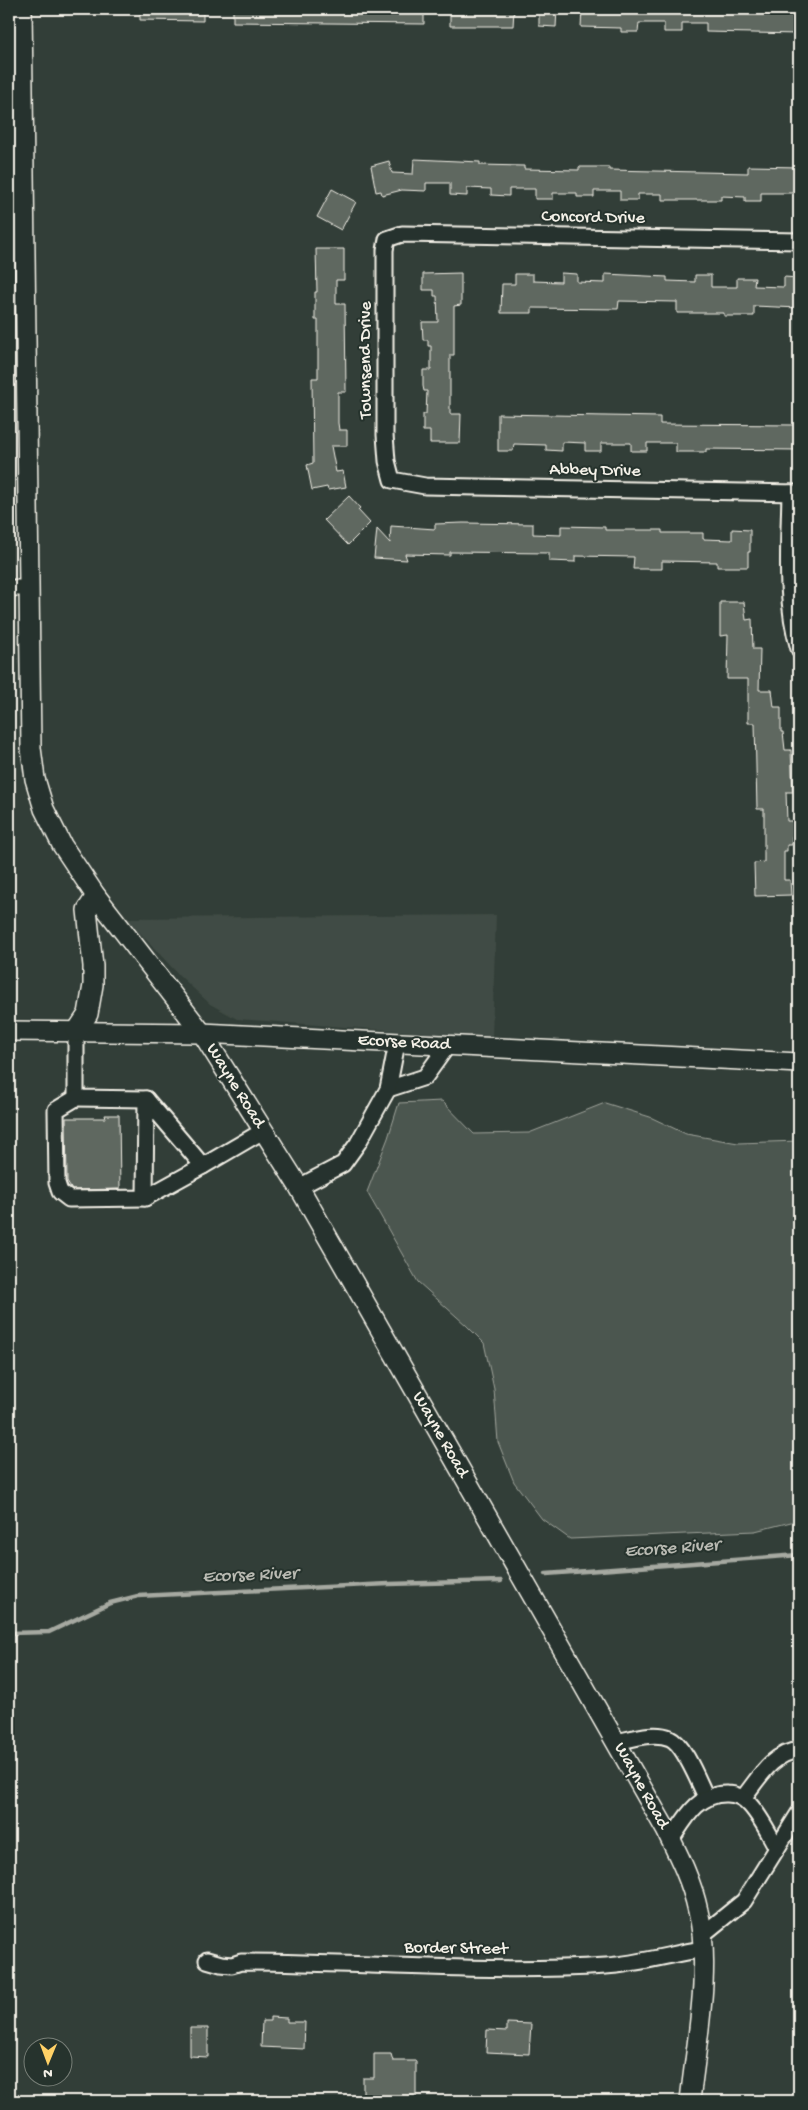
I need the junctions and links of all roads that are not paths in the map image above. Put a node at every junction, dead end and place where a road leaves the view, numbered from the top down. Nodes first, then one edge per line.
1 (22, 9) edge
2 (387, 239) joint
3 (799, 241) edge
4 (392, 480) joint
5 (794, 493) edge
6 (9, 588) edge
7 (29, 588) junction
8 (799, 650) edge
9 (96, 896) junction
10 (9, 1030) edge
11 (76, 1032) junction
12 (202, 1033) junction
13 (396, 1042) junction
14 (448, 1045) junction
15 (799, 1063) edge
16 (388, 1089) junction
17 (76, 1098) junction
18 (146, 1099) junction
19 (263, 1131) junction
20 (203, 1166) junction
21 (298, 1187) junction
22 (145, 1198) junction
23 (616, 1742) junction
24 (799, 1750) edge
25 (706, 1797) junction
26 (743, 1798) junction
27 (799, 1813) edge
28 (671, 1840) junction
29 (777, 1848) junction
30 (703, 1942) junction
31 (207, 1960) dead end
32 (690, 2101) edge

1 - 7 main road, Wayne Road
2 - 3 street, Concord Drive
2 - 4 street, Townsend Drive
4 - 5 street, Abbey Drive
5 - 8 street
6 - 7 street
7 - 9 main road, Wayne Road
9 - 11 main road
9 - 12 main road, Wayne Road
10 - 11 main road, Ecorse Road
11 - 12 main road, Ecorse Road
11 - 17 street
12 - 13 main road, Ecorse Road
12 - 19 main road, Wayne Road
13 - 14 main road, Ecorse Road
13 - 16 street
14 - 15 main road, Ecorse Road
14 - 16 street
16 - 21 street
17 - 18 street
17 - 22 street
18 - 20 street
18 - 22 street
19 - 20 street
19 - 21 main road, Wayne Road
20 - 22 street
21 - 23 main road, Wayne Road
23 - 25 street
23 - 28 main road, Wayne Road
24 - 26 street
25 - 26 street
25 - 28 street
26 - 29 street
27 - 29 street
28 - 30 main road, Wayne Road
29 - 30 street
30 - 31 street, Border Street
30 - 32 main road, Wayne Road

